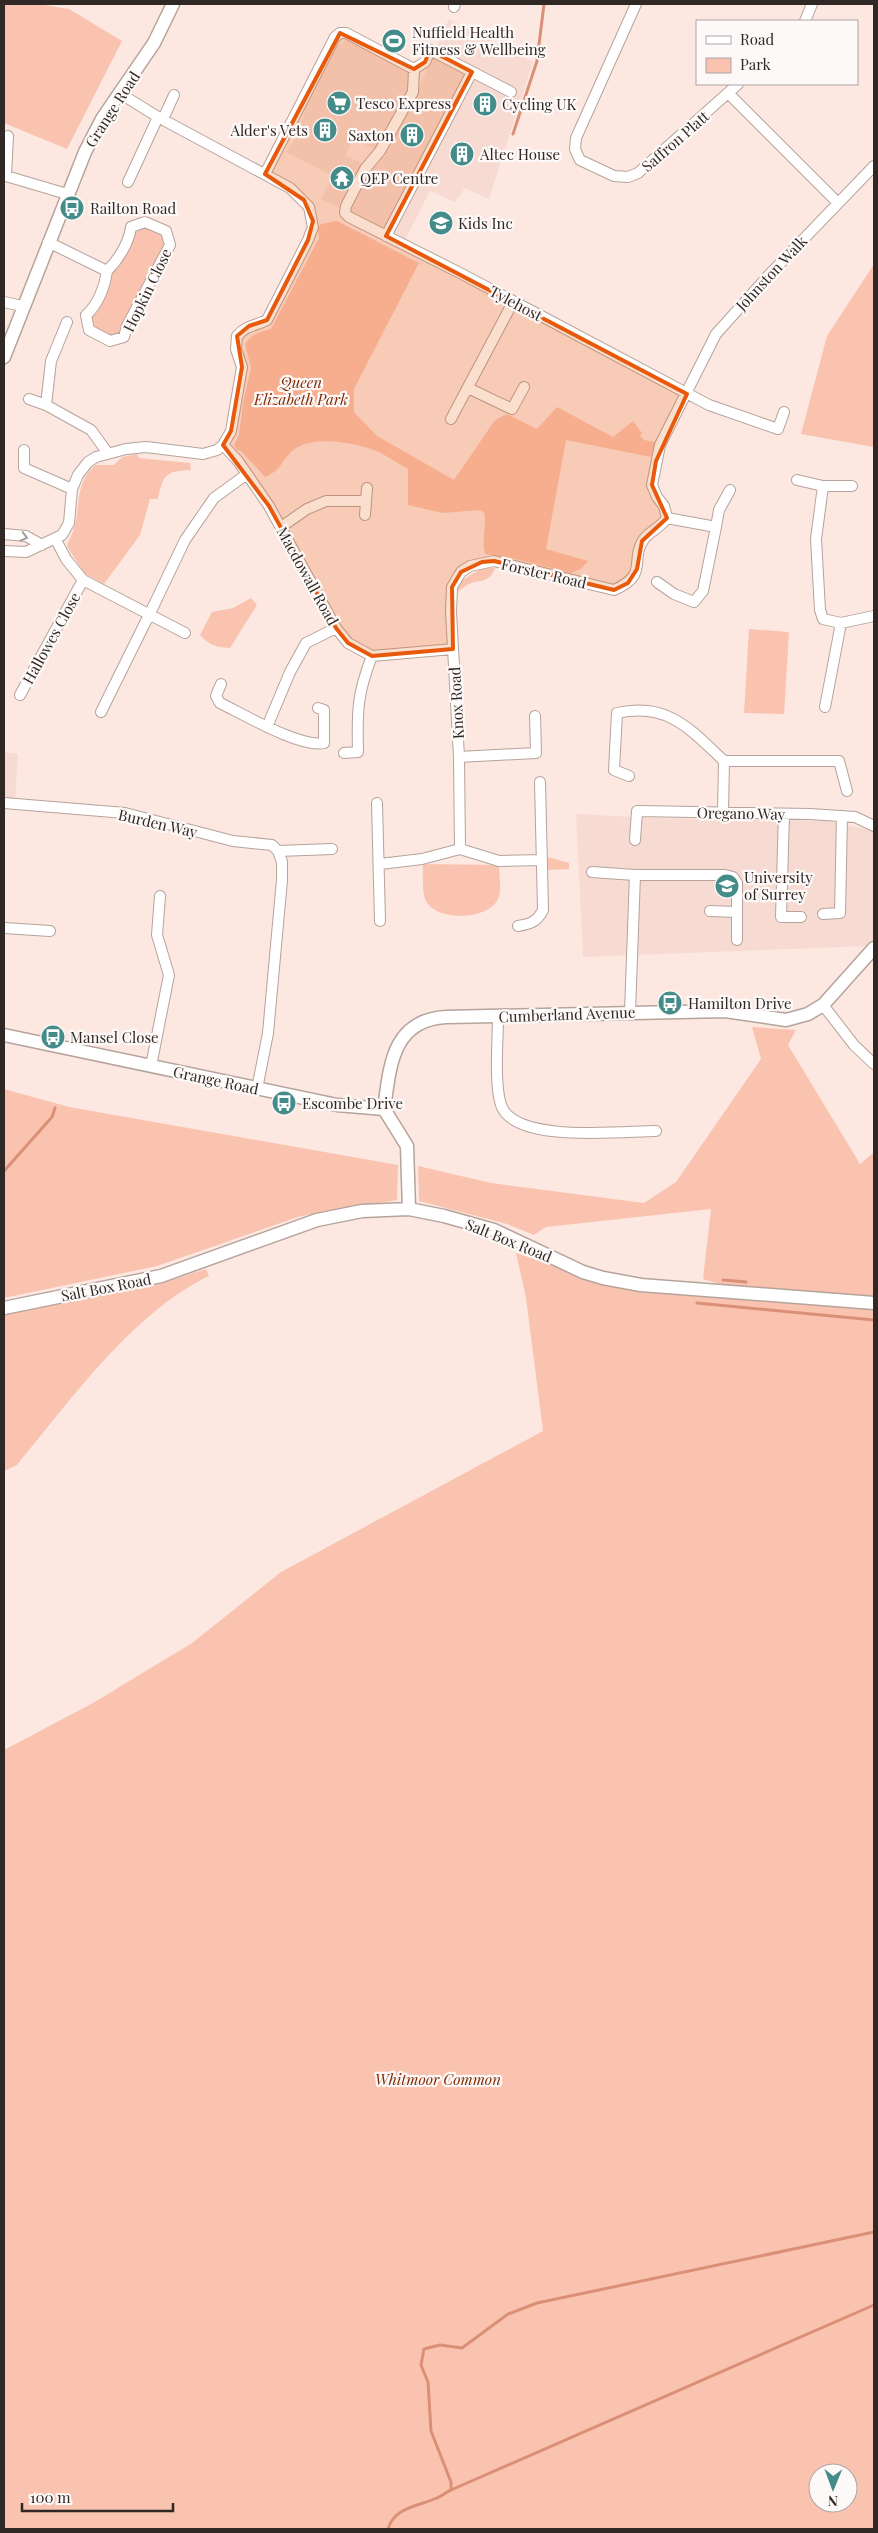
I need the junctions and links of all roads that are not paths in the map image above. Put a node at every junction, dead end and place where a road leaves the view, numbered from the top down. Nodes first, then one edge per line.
1 (174, 4) edge
2 (636, 4) edge
3 (812, 4) edge
4 (805, 20) edge
5 (414, 69) junction
6 (472, 72) junction
7 (737, 85) edge
8 (511, 92) dead end
9 (728, 93) junction
10 (121, 94) junction
11 (174, 95) dead end
12 (160, 118) junction
13 (8, 136) dead end
14 (874, 166) edge
15 (265, 174) junction
16 (5, 176) edge
17 (128, 182) dead end
18 (67, 194) junction
19 (838, 203) junction
20 (386, 236) junction
21 (48, 242) junction
22 (107, 271) junction
23 (4, 302) edge
24 (513, 302) junction
25 (22, 306) junction
26 (67, 322) dead end
27 (4, 357) edge
28 (468, 388) junction
29 (524, 388) dead end
30 (687, 394) junction
31 (29, 399) dead end
32 (46, 405) junction
33 (784, 412) dead end
34 (451, 419) dead end
35 (223, 445) junction
36 (24, 450) dead end
37 (108, 452) junction
38 (247, 474) junction
39 (797, 480) dead end
40 (823, 486) junction
41 (852, 486) dead end
42 (367, 488) dead end
43 (72, 489) junction
44 (730, 490) dead end
45 (366, 501) junction
46 (365, 515) dead end
47 (666, 518) junction
48 (281, 527) junction
49 (716, 527) junction
50 (4, 534) edge
51 (56, 540) junction
52 (42, 545) junction
53 (4, 551) edge
54 (83, 580) junction
55 (657, 582) dead end
56 (151, 612) junction
57 (874, 616) edge
58 (840, 623) junction
59 (336, 628) junction
60 (185, 633) dead end
61 (453, 649) junction
62 (372, 656) junction
63 (221, 684) dead end
64 (20, 696) dead end
65 (825, 707) dead end
66 (318, 708) dead end
67 (101, 712) dead end
68 (535, 716) dead end
69 (267, 727) junction
70 (344, 753) dead end
71 (459, 757) junction
72 (724, 761) junction
73 (629, 776) dead end
74 (540, 782) dead end
75 (848, 791) dead end
76 (4, 803) edge
77 (376, 803) dead end
78 (723, 812) junction
79 (784, 814) junction
80 (842, 816) junction
81 (874, 826) edge
82 (635, 840) dead end
83 (460, 848) junction
84 (332, 849) dead end
85 (278, 851) junction
86 (542, 860) junction
87 (380, 864) junction
88 (592, 872) dead end
89 (635, 875) junction
90 (160, 896) dead end
91 (710, 911) dead end
92 (736, 912) junction
93 (823, 914) dead end
94 (801, 917) dead end
95 (380, 921) dead end
96 (518, 926) dead end
97 (4, 928) edge
98 (50, 931) dead end
99 (736, 940) dead end
100 (874, 948) edge
101 (824, 1005) junction
102 (630, 1012) junction
103 (498, 1017) junction
104 (4, 1035) edge
105 (874, 1064) edge
106 (150, 1066) junction
107 (257, 1089) junction
108 (384, 1109) junction
109 (656, 1131) dead end
110 (409, 1209) junction
111 (874, 1303) edge
112 (4, 1308) edge

1 - 10 street, Grange Road
2 - 9 street, Saffron Platt
3 - 4 street
5 - 6 street
5 - 15 street
5 - 20 street, Tylehost
6 - 8 street
6 - 20 street
7 - 9 street, Saffron Platt
9 - 19 street
10 - 12 street
10 - 18 street, Grange Road
11 - 12 street
12 - 15 street
12 - 17 street
13 - 16 street
14 - 19 street, Johnston Walk
15 - 35 street
16 - 18 street
18 - 21 street, Grange Road
19 - 30 street, Johnston Walk
20 - 24 street, Tylehost
21 - 22 street
21 - 25 street, Grange Road
22 - 22 street, Hopkin Close
23 - 25 street
24 - 28 street
24 - 30 street, Tylehost
25 - 27 street, Grange Road
26 - 32 street
28 - 29 street
28 - 34 street
30 - 33 street, Tylehost
30 - 47 street, Johnston Walk
31 - 32 street
32 - 37 street
35 - 37 street
35 - 38 street, Macdowall Road
36 - 43 street
37 - 43 street
38 - 48 street, Macdowall Road
38 - 56 street
39 - 40 street
40 - 41 street
40 - 58 street
42 - 45 street
43 - 51 street
44 - 49 street
45 - 46 street
45 - 48 street
47 - 49 street
47 - 61 street, Forster Road
48 - 59 street, Macdowall Road
49 - 55 street
50 -> 52 street
51 - 52 street
51 - 54 street
52 - 53 street
54 - 56 street
54 - 64 street, Hallowes Close
56 - 60 street
56 - 67 street
57 - 58 street
58 - 65 street
59 - 62 street, Macdowall Road
59 - 69 street
61 - 62 street
61 - 71 street, Knox Road
62 - 70 street
63 - 69 street
66 - 69 street
68 - 71 street, Knox Road
71 - 83 street, Knox Road
72 - 73 street
72 - 75 street
72 - 78 street
74 - 86 street
76 - 85 street, Burden Way
77 - 87 street
78 - 79 street, Oregano Way
78 - 82 street, Oregano Way
79 - 80 street, Oregano Way
79 - 94 street
80 - 81 street, Oregano Way
80 - 93 street
83 - 86 street
83 - 87 street
84 - 85 street
85 - 107 street
86 - 96 street
87 - 95 street
88 - 89 street
89 - 92 street
89 - 102 street
90 - 106 street
91 - 92 street
92 - 99 street
97 - 98 street
100 - 101 street, Cumberland Avenue
101 - 102 street, Cumberland Avenue
101 - 105 street
102 - 103 street, Cumberland Avenue
103 - 108 street, Cumberland Avenue
103 - 109 street
104 - 106 street, Grange Road
106 - 107 street, Grange Road
107 - 108 street, Grange Road
108 - 110 street
110 - 111 street, Salt Box Road
110 - 112 street, Salt Box Road

